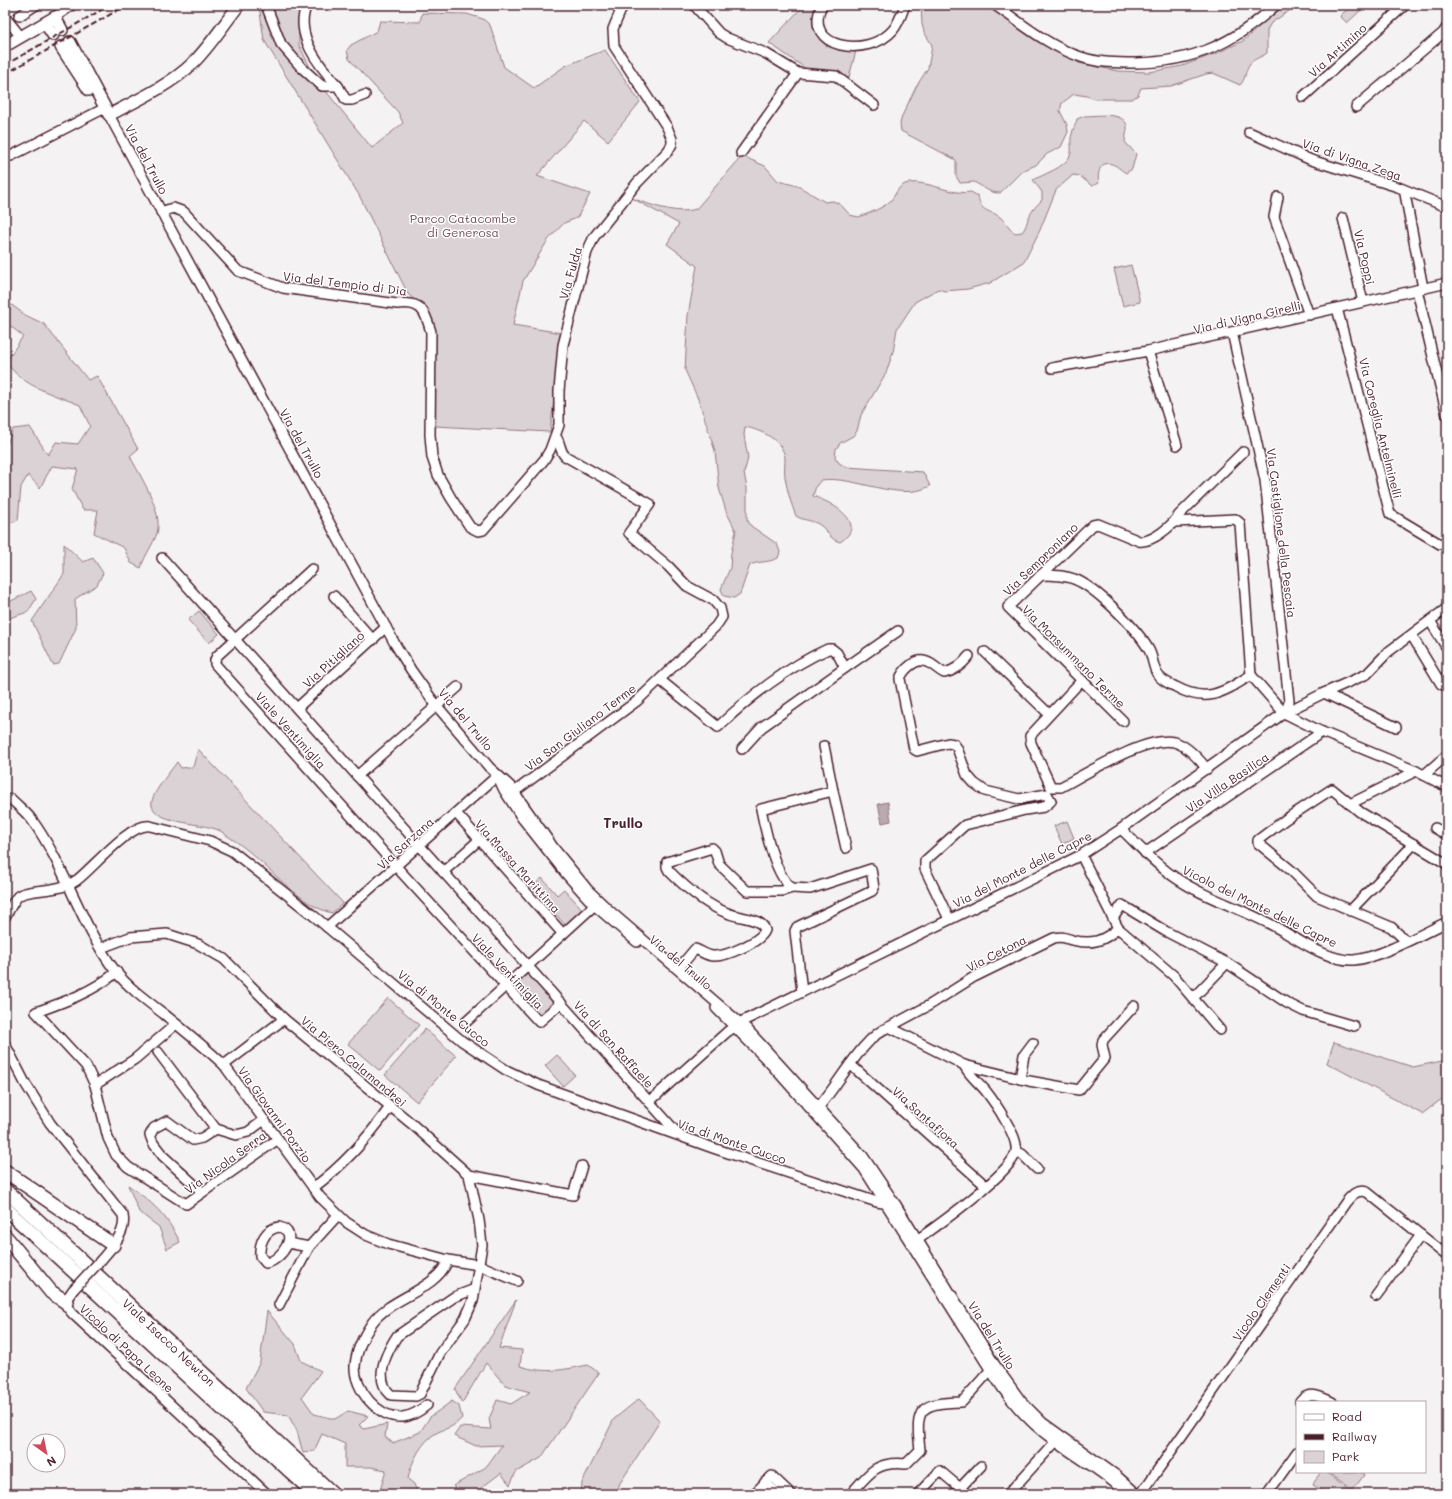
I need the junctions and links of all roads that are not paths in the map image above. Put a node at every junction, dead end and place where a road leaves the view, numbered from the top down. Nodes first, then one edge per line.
1 (36, 5) edge
2 (72, 5) edge
3 (239, 5) edge
4 (266, 5) edge
5 (307, 5) edge
6 (623, 5) edge
7 (694, 5) edge
8 (822, 5) edge
9 (905, 5) edge
10 (995, 5) edge
11 (1276, 5) edge
12 (1405, 5) edge
13 (20, 16) dead end
14 (5, 17) edge
15 (55, 17) junction
16 (45, 23) junction
17 (1447, 28) edge
18 (21, 37) junction
19 (65, 45) dead end
20 (5, 46) edge
21 (798, 73) junction
22 (338, 86) junction
23 (365, 95) dead end
24 (1303, 97) dead end
25 (874, 105) dead end
26 (1356, 107) dead end
27 (107, 111) junction
28 (1249, 132) dead end
29 (741, 153) dead end
30 (5, 156) edge
31 (1405, 194) dead end
32 (1278, 197) dead end
33 (1447, 207) edge
34 (161, 212) junction
35 (1343, 218) dead end
36 (1447, 283) edge
37 (1420, 289) junction
38 (1362, 302) junction
39 (1338, 308) junction
40 (1309, 315) junction
41 (1232, 332) junction
42 (1148, 351) junction
43 (1052, 368) dead end
44 (1447, 416) edge
45 (556, 437) junction
46 (1177, 445) dead end
47 (1243, 452) dead end
48 (1175, 522) junction
49 (470, 527) joint
50 (1447, 543) edge
51 (162, 558) dead end
52 (312, 569) dead end
53 (1041, 575) junction
54 (334, 596) dead end
55 (1008, 607) joint
56 (1447, 608) edge
57 (1430, 621) junction
58 (386, 627) junction
59 (898, 631) dead end
60 (1412, 636) junction
61 (234, 640) junction
62 (373, 640) junction
63 (1447, 648) edge
64 (985, 652) dead end
65 (969, 656) dead end
66 (845, 668) junction
67 (1251, 675) junction
68 (660, 680) junction
69 (1082, 680) junction
70 (458, 687) dead end
71 (1447, 687) edge
72 (1324, 693) junction
73 (436, 705) junction
74 (296, 708) junction
75 (1284, 713) junction
76 (1049, 714) junction
77 (1123, 721) dead end
78 (1396, 727) dead end
79 (1322, 732) junction
80 (824, 746) dead end
81 (742, 749) dead end
82 (1447, 755) edge
83 (1207, 769) junction
84 (1420, 773) junction
85 (357, 776) junction
86 (498, 776) junction
87 (1447, 787) edge
88 (833, 791) junction
89 (514, 792) junction
90 (11, 799) dead end
91 (1350, 804) junction
92 (456, 813) junction
93 (1435, 828) dead end
94 (1121, 829) junction
95 (1447, 835) edge
96 (479, 840) junction
97 (1414, 844) junction
98 (420, 846) junction
99 (846, 848) dead end
100 (1145, 853) junction
101 (1081, 855) junction
102 (1447, 864) edge
103 (397, 867) junction
104 (443, 872) junction
105 (68, 885) junction
106 (792, 888) junction
107 (597, 903) junction
108 (1350, 911) junction
109 (5, 917) edge
110 (1113, 918) junction
111 (949, 919) junction
112 (1447, 922) edge
113 (327, 927) junction
114 (1118, 928) junction
115 (563, 934) junction
116 (1406, 941) junction
117 (101, 948) junction
118 (1227, 963) junction
119 (528, 966) junction
120 (679, 968) junction
121 (117, 972) junction
122 (505, 986) junction
123 (802, 992) junction
124 (1194, 998) junction
125 (561, 1003) junction
126 (1134, 1006) dead end
127 (284, 1019) junction
128 (466, 1022) dead end
129 (176, 1024) junction
130 (738, 1024) junction
131 (1354, 1026) dead end
132 (889, 1027) junction
133 (1220, 1030) dead end
134 (1033, 1043) dead end
135 (5, 1044) edge
136 (158, 1052) dead end
137 (224, 1065) junction
138 (850, 1065) junction
139 (964, 1065) junction
140 (1020, 1079) junction
141 (95, 1085) junction
142 (649, 1102) junction
143 (390, 1107) junction
144 (817, 1109) junction
145 (264, 1120) junction
146 (216, 1129) junction
147 (680, 1136) junction
148 (278, 1139) junction
149 (1016, 1151) junction
150 (860, 1158) junction
151 (582, 1166) dead end
152 (1038, 1169) dead end
153 (5, 1171) edge
154 (469, 1175) junction
155 (986, 1186) junction
156 (198, 1188) dead end
157 (313, 1188) junction
158 (5, 1190) edge
159 (886, 1204) junction
160 (896, 1206) junction
161 (5, 1208) edge
162 (338, 1215) junction
163 (1421, 1235) junction
164 (5, 1236) edge
165 (917, 1240) junction
166 (288, 1243) dead end
167 (114, 1245) junction
168 (309, 1247) junction
169 (1447, 1256) edge
170 (448, 1260) junction
171 (479, 1265) junction
172 (517, 1281) dead end
173 (943, 1287) junction
174 (475, 1289) junction
175 (1376, 1296) dead end
176 (66, 1302) junction
177 (279, 1305) dead end
178 (992, 1367) junction
179 (1301, 1401) edge
180 (1329, 1401) edge
181 (427, 1405) dead end
182 (1058, 1439) junction
183 (1296, 1453) edge
184 (981, 1466) dead end
185 (766, 1482) junction
186 (1147, 1492) edge
187 (267, 1494) edge
188 (315, 1494) edge
189 (333, 1494) edge
190 (754, 1494) edge
191 (778, 1494) edge
192 (791, 1494) edge
193 (851, 1494) edge
194 (918, 1494) edge
195 (1008, 1494) edge
196 (1127, 1494) edge
197 (1137, 1494) edge
198 (1267, 1494) edge

1 - 13 street
2 - 15 street
3 - 27 main road
4 - 22 street
5 - 22 street
6 - 45 street, Via Fulda
7 - 21 street
8 - 9 street
10 - 11 street
12 - 24 street, Via Artimino
14 - 18 street
15 - 16 main road
15 - 16 main road
16 - 18 main road
17 - 26 street
18 - 20 main road
19 - 27 main road, Via del Trullo
21 - 25 street
21 - 29 street
22 - 23 street
27 - 30 street
27 - 34 street, Via del Trullo
28 - 33 street, Via di Vigna Zega
31 - 37 street
32 - 40 street
34 - 49 street, Via del Tempio di Dia
34 - 58 street, Via del Trullo
35 - 38 street, Via Poppi
36 - 37 street, Via di Vigna Girelli
37 - 38 street, Via di Vigna Girelli
37 - 44 street
38 - 39 street, Via di Vigna Girelli
39 - 40 street, Via di Vigna Girelli
39 - 50 street, Via Coreglia Antelminelli
40 - 41 street, Via di Vigna Girelli
41 - 42 street, Via di Vigna Girelli
41 - 75 street, Via Castiglione della Pescaia
42 - 43 street, Via di Vigna Girelli
42 - 46 street
45 - 49 street, Via Fulda
45 - 68 street, Via San Giuliano Terme
47 - 48 street
48 - 53 street, Via Semproniano
48 - 67 street
51 - 61 street, Viale Ventimiglia
52 - 61 street
53 - 55 street, Via Semproniano
53 - 67 street
54 - 62 street
55 - 69 street, Via Monsummano Terme
56 - 57 street, Via del Monte delle Capre
57 - 60 street, Via del Monte delle Capre
57 - 63 street
58 - 62 street, Via Pitigliano
58 - 73 street, Via del Trullo
59 - 66 street
60 - 71 street
60 - 72 street, Via del Monte delle Capre
61 - 74 street, Viale Ventimiglia
61 - 103 street, Viale Ventimiglia
62 - 74 street, Via Pitigliano
64 - 76 street
65 - 111 street
66 - 68 street
66 - 81 street
67 - 75 street
68 - 89 street, Via San Giuliano Terme
69 - 76 street
69 - 77 street, Via Monsummano Terme
70 - 73 street
72 - 75 street, Via del Monte delle Capre
72 - 78 street
73 - 85 street
73 - 86 street, Via del Trullo
74 - 85 street, Viale Ventimiglia
75 - 79 street
75 - 83 street, Via del Monte delle Capre
76 - 83 street
79 - 84 street
79 - 100 street, Via Villa Basilica
80 - 88 street
82 - 84 street
83 - 94 street, Via del Monte delle Capre
84 - 87 street
84 - 91 street
85 - 98 street, Viale Ventimiglia
86 - 89 street, Via del Trullo
86 - 92 street, Via Sarzana
86 - 107 street, Via del Trullo
88 - 99 street
88 - 106 street
89 - 107 street, Via del Trullo
90 - 105 street, Via Giovanni Porzio
91 - 97 street
91 - 108 street
92 - 96 street, Via Massa Marittima
92 - 98 street, Via Sarzana
93 - 95 street
94 - 100 street, Vicolo del Monte delle Capre
94 - 101 street, Via del Monte delle Capre
96 - 104 street
96 - 115 street, Via Massa Marittima
97 - 102 street
97 - 108 street
98 - 103 street, Via Sarzana
98 - 104 street, Viale Ventimiglia
100 - 116 street, Vicolo del Monte delle Capre
101 - 110 street
101 - 111 street, Via del Monte delle Capre
103 - 113 street, Via Sarzana
103 - 122 street, Viale Ventimiglia
104 - 119 street, Viale Ventimiglia
105 - 109 street
105 - 113 street, Via di Monte Cucco
105 - 117 street, Via Giovanni Porzio
106 - 120 street
106 - 123 street
107 - 115 street
107 - 120 street, Via del Trullo
107 - 130 street, Via del Trullo
108 - 116 street
110 - 114 street
110 - 118 street
111 - 123 street, Via del Monte delle Capre
112 - 116 street, Vicolo del Monte delle Capre
113 - 147 street, Via di Monte Cucco
114 - 124 street
114 - 132 street, Via Cetona
115 - 119 street
117 - 121 street, Via Giovanni Porzio
117 - 127 street, Via Piero Calamandrei
118 - 124 street
118 - 131 street
119 - 122 street
119 - 125 street, Viale Ventimiglia
120 - 130 street, Via del Trullo
121 - 129 street, Via Giovanni Porzio
121 - 141 street
122 - 125 street, Viale Ventimiglia
122 - 128 street
123 - 130 street, Via del Monte delle Capre
124 - 133 street
125 - 142 street, Via di San Raffaele
126 - 140 street
127 - 137 street
127 - 143 street, Via Piero Calamandrei
129 - 137 street, Via Giovanni Porzio
129 - 141 street
130 - 142 street, Via del Monte delle Capre
130 - 144 street, Via del Trullo
132 - 138 street, Via Cetona
132 - 139 street
134 - 140 street
135 - 167 street, Vicolo di Papa Leone
136 - 146 street
137 - 145 street, Via Giovanni Porzio
138 - 144 street, Via Cetona
138 - 155 street, Via Santafiora
139 - 140 street
139 - 149 street
141 - 148 street, Via Nicola Serra
142 - 147 street, Via di San Raffaele
143 - 154 street, Via Piero Calamandrei
143 - 157 street
144 - 150 street, Via del Trullo
145 - 146 street
145 - 148 street, Via Giovanni Porzio
146 - 156 street
147 - 159 street, Via di Monte Cucco
148 - 157 street, Via Giovanni Porzio
149 - 152 street
149 - 155 street
150 - 159 street, Via del Trullo
150 - 160 street, Via del Trullo
151 - 154 street, Via Piero Calamandrei
153 - 167 highway
154 - 171 street
155 - 165 street
157 - 162 street, Via Giovanni Porzio
158 - 189 highway, Viale Isacco Newton
159 - 160 street, Via di Monte Cucco
159 - 173 street, Via del Trullo
160 - 165 street, Via del Trullo
161 - 188 highway, Viale Isacco Newton
162 - 168 street
162 - 170 street, Via Giovanni Porzio
163 - 169 street, Vicolo Clementi
163 - 175 street
163 - 186 street, Vicolo Clementi
164 - 176 highway
165 - 173 street, Via del Trullo
166 - 168 street
167 - 176 street, Vicolo di Papa Leone, bridge
168 - 177 street
170 - 171 street, Via Giovanni Porzio
170 - 181 street
171 - 172 street, Via Giovanni Porzio
171 - 174 street
173 - 178 street, Via del Trullo
174 - 174 street
176 - 187 street, Vicolo di Papa Leone
178 - 182 street, Via del Trullo
178 - 193 street
179 - 180 street
182 - 195 street
182 - 196 street, Via del Trullo
182 - 197 street, Via del Trullo
183 - 198 street
184 - 194 street
185 - 190 street
185 - 191 street
185 - 192 street

